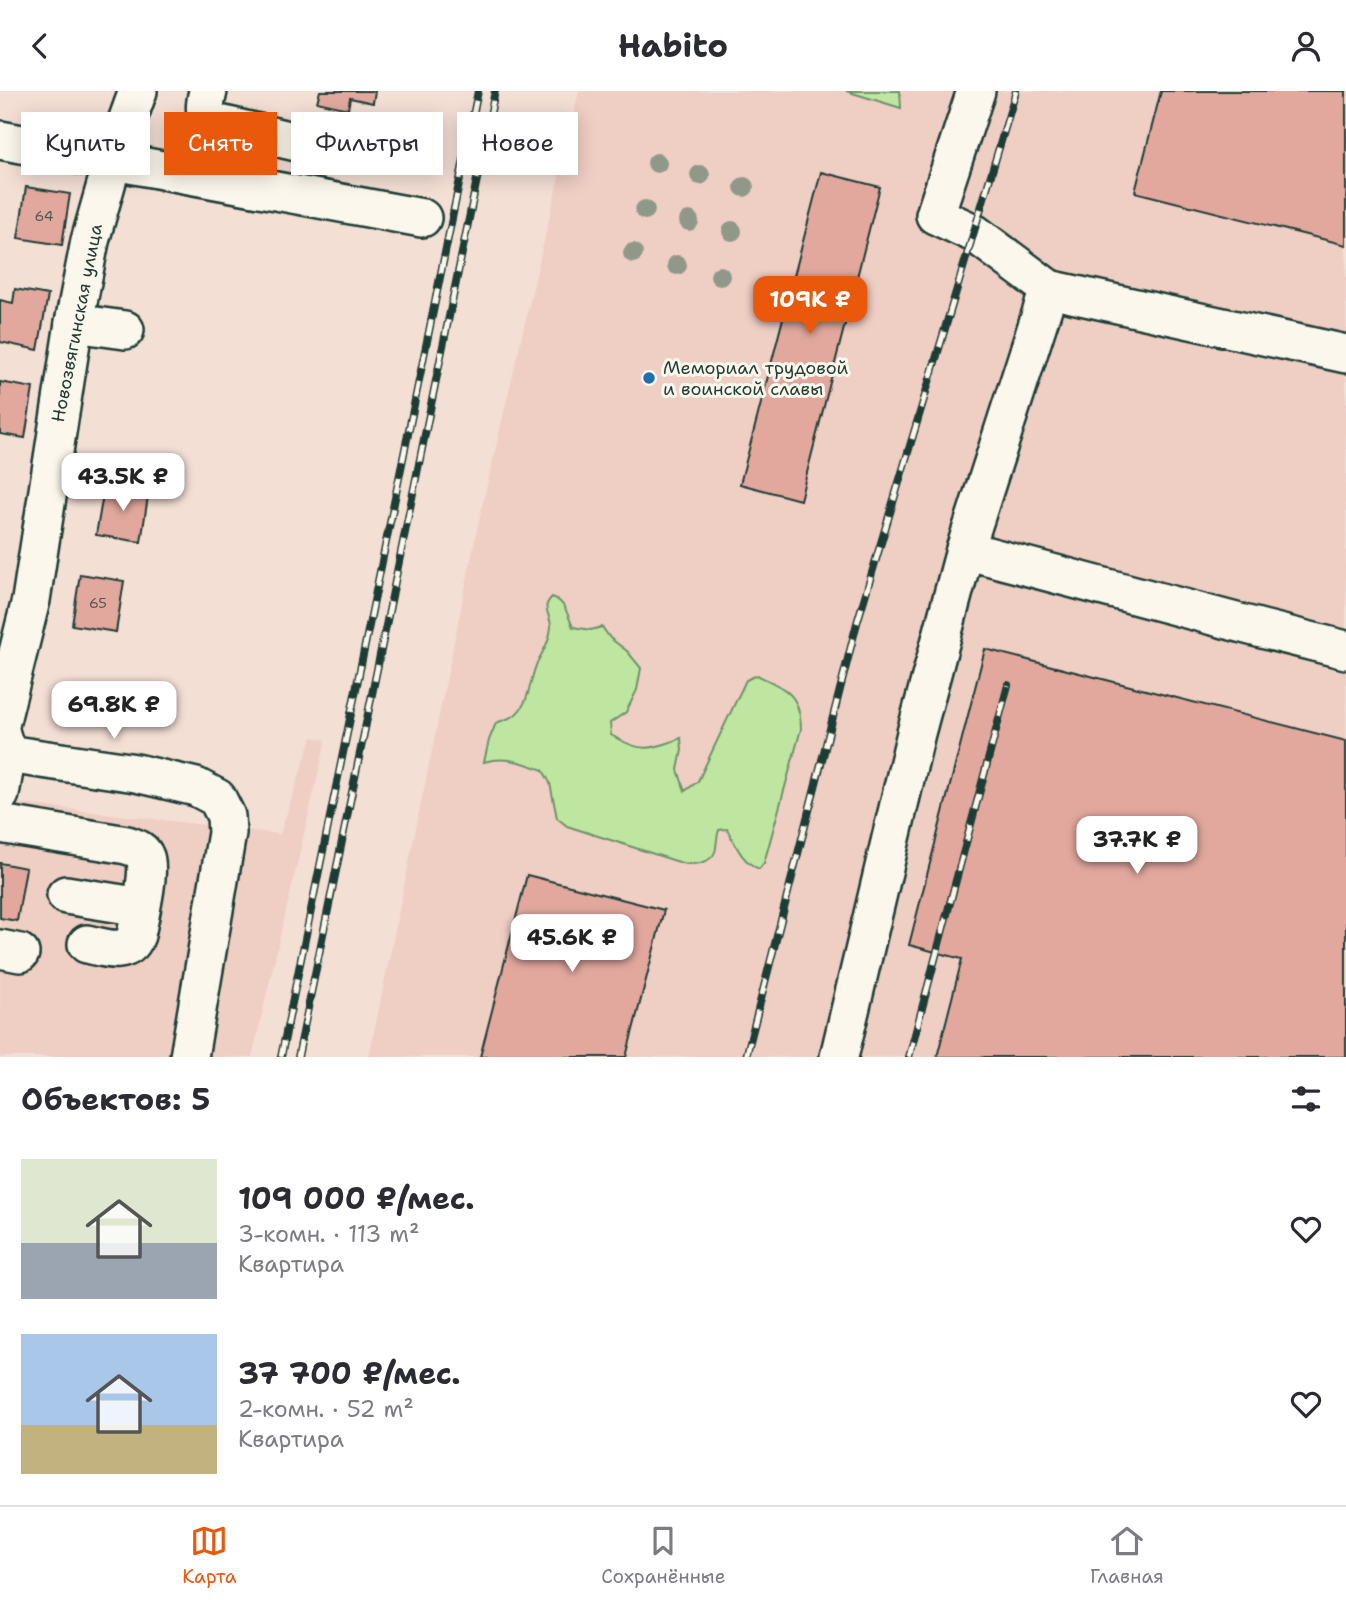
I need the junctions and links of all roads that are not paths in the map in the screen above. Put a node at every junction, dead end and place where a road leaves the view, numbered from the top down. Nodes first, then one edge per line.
1 (138, 91) edge
2 (208, 91) edge
3 (976, 91) edge
4 (130, 112) edge
5 (0, 140) edge
6 (291, 141) edge
7 (21, 144) edge
8 (150, 167) edge
9 (109, 175) edge
10 (422, 218) dead end
11 (1049, 289) junction
12 (74, 323) junction
13 (125, 330) dead end
14 (1346, 354) edge
15 (965, 551) junction
16 (1346, 650) edge
17 (2, 737) edge
18 (0, 794) edge
19 (0, 824) edge
20 (66, 895) dead end
21 (141, 907) junction
22 (87, 944) dead end
23 (189, 1057) edge
24 (839, 1057) edge

1 - 4 street, Новозвягинская улица
2 - 6 street
3 - 11 street
5 - 7 street
8 - 10 street
9 - 12 street, Новозвягинская улица
11 - 14 street
11 - 15 street
12 - 13 street
12 - 17 street, Новозвягинская улица
15 - 16 street
15 - 24 street
17 - 18 street, Новозвягинская улица
17 - 23 street
19 - 21 street
20 - 21 street
21 - 22 street

